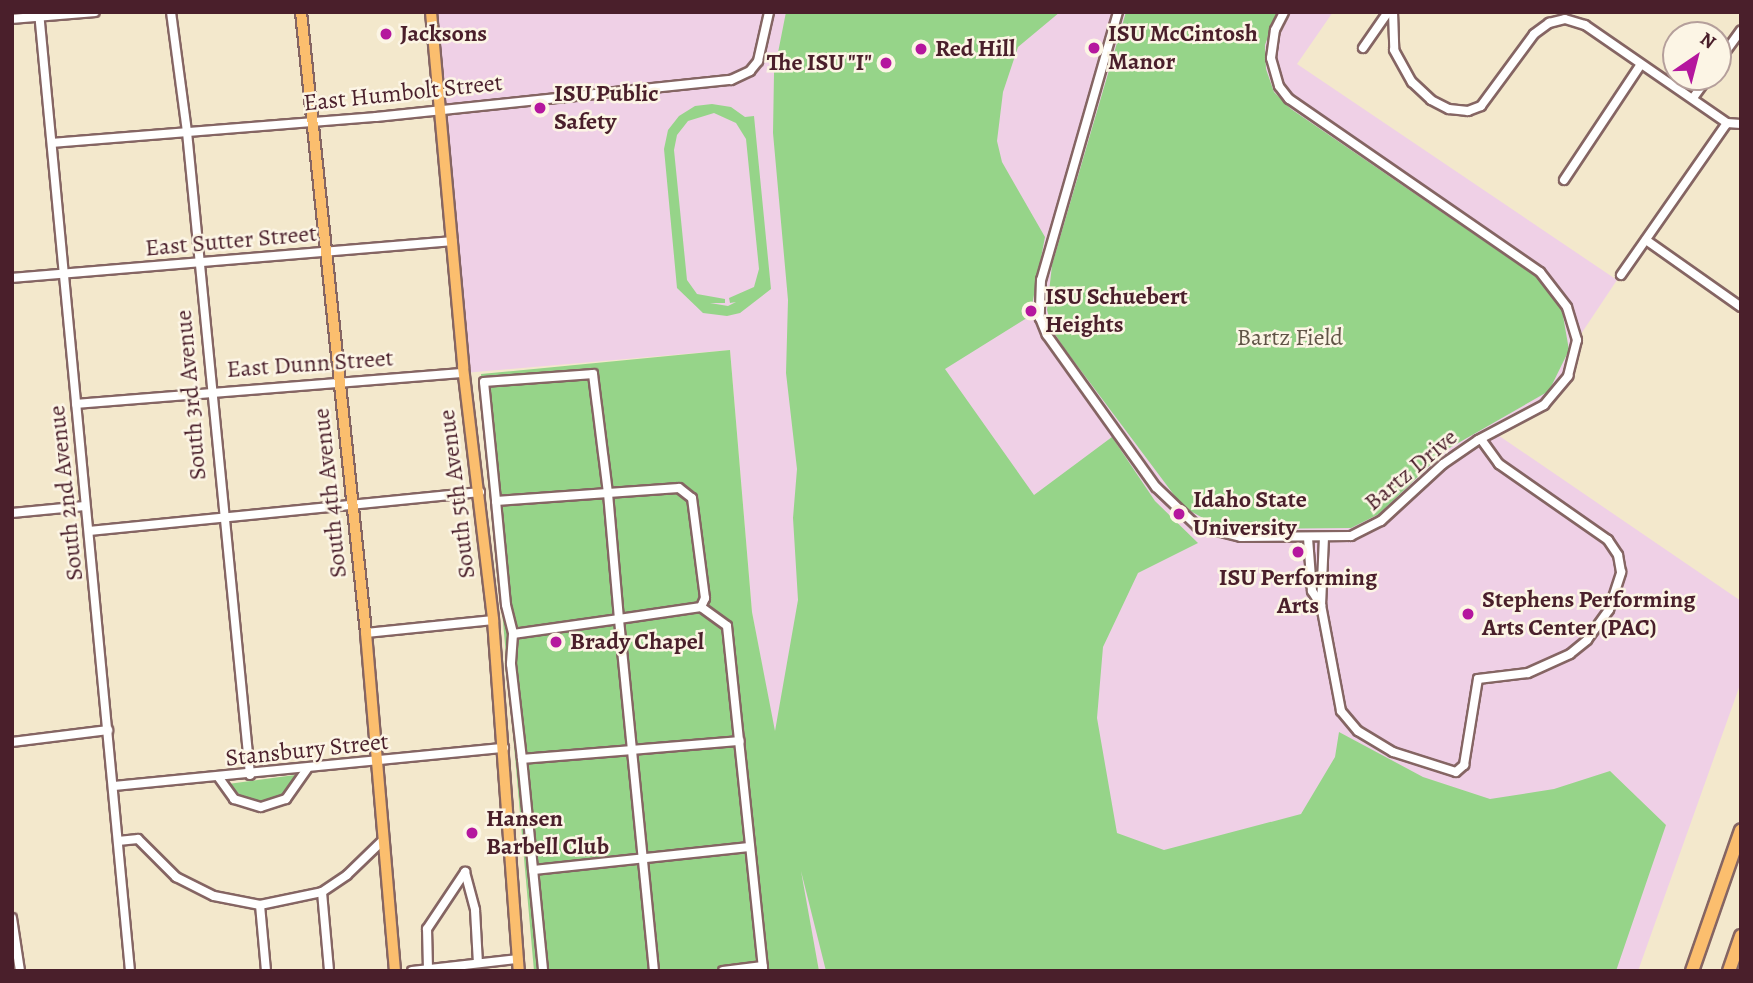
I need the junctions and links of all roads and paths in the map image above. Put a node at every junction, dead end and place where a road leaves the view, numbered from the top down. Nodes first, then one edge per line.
1 (95, 12) edge
2 (171, 12) edge
3 (301, 12) edge
4 (431, 12) edge
5 (769, 12) edge
6 (1118, 12) edge
7 (1284, 12) edge
8 (1391, 12) edge
9 (40, 14) edge
10 (12, 19) edge
11 (1363, 48) dead end
12 (1641, 64) junction
13 (1698, 91) edge
14 (1693, 98) junction
15 (440, 107) junction
16 (312, 123) junction
17 (1727, 123) junction
18 (1741, 124) edge
19 (187, 132) junction
20 (52, 144) junction
21 (1564, 180) dead end
22 (1646, 240) junction
23 (452, 242) junction
24 (325, 252) junction
25 (198, 263) junction
26 (64, 274) junction
27 (1621, 275) dead end
28 (12, 278) edge
29 (1741, 307) edge
30 (464, 373) junction
31 (340, 381) junction
32 (209, 390) junction
33 (76, 404) junction
34 (1481, 439) junction
35 (480, 492) junction
36 (608, 493) junction
37 (496, 501) junction
38 (353, 505) junction
39 (85, 506) junction
40 (12, 513) edge
41 (222, 516) junction
42 (89, 531) junction
43 (1324, 537) junction
44 (1308, 538) junction
45 (1321, 605) junction
46 (701, 607) junction
47 (619, 619) junction
48 (493, 620) junction
49 (366, 633) junction
50 (513, 634) junction
51 (108, 730) junction
52 (740, 741) junction
53 (12, 742) edge
54 (504, 748) junction
55 (632, 750) junction
56 (522, 759) junction
57 (375, 762) junction
58 (307, 769) junction
59 (250, 775) junction
60 (219, 778) junction
61 (114, 786) junction
62 (1741, 830) edge
63 (118, 841) junction
64 (381, 842) junction
65 (750, 847) junction
66 (643, 858) junction
67 (533, 870) junction
68 (322, 892) junction
69 (260, 905) junction
70 (12, 918) edge
71 (1741, 936) edge
72 (478, 963) junction
73 (518, 965) edge
74 (763, 968) edge
75 (428, 969) edge
76 (19, 971) edge
77 (130, 971) edge
78 (266, 971) edge
79 (329, 971) edge
80 (395, 971) edge
81 (412, 971) edge
82 (542, 971) edge
83 (654, 971) edge
84 (723, 971) edge
85 (1692, 971) edge
86 (1729, 971) edge

1 - 9 street
2 - 19 street, South 3rd Avenue
3 - 16 main road, South 4th Avenue
4 - 15 main road, South 5th Avenue
5 - 15 street, East Humbolt Street
6 - 44 street, Bartz Drive
7 - 34 street, Bartz Drive
8 - 11 street
8 - 12 street
9 - 10 street
9 - 20 street, South 2nd Avenue
12 - 14 street
12 - 21 street
13 - 14 street
14 - 17 street
15 - 16 street, East Humbolt Street
15 - 23 main road, South 5th Avenue
16 - 19 street, East Humbolt Street
16 - 24 main road, South 4th Avenue
17 - 18 street
17 - 22 street
19 - 20 street, East Humbolt Street
19 - 25 street, South 3rd Avenue
20 - 26 street, South 2nd Avenue
22 - 27 street
22 - 29 street
23 - 24 street, East Sutter Street
23 - 30 main road, South 5th Avenue
24 - 25 street, East Sutter Street
24 - 31 main road, South 4th Avenue
25 - 26 street, East Sutter Street
25 - 32 street, South 3rd Avenue
26 - 28 street, East Sutter Street
26 - 33 street, South 2nd Avenue
30 - 31 street, East Dunn Street
30 - 35 main road, South 5th Avenue
31 - 32 street, East Dunn Street
31 - 38 main road, South 4th Avenue
32 - 33 street, East Dunn Street
32 - 41 street, South 3rd Avenue
33 - 39 street, South 2nd Avenue
34 - 43 street, Bartz Drive
34 - 45 street
35 - 38 street
35 - 48 main road, South 5th Avenue
36 - 37 street
36 - 37 street
36 - 46 street
36 - 47 street
37 - 50 street
38 - 41 street
38 - 49 main road, South 4th Avenue
39 - 40 street
39 - 42 street, South 2nd Avenue
41 - 42 street
41 - 59 street, South 3rd Avenue
42 - 51 street, South 2nd Avenue
43 - 44 street, Bartz Drive
43 - 45 street
44 - 45 street
46 - 47 street
46 - 52 street
47 - 50 street
47 - 55 street
48 - 49 street
48 - 54 main road, South 5th Avenue
49 - 57 main road, South 4th Avenue
50 - 56 street
51 - 53 street
51 - 61 street, South 2nd Avenue
52 - 55 street
52 - 65 street
54 - 57 street, Stansbury Street
54 - 73 main road, South 5th Avenue
55 - 56 street
55 - 66 street
56 - 67 street
57 - 58 street, Stansbury Street
57 - 64 main road, South 4th Avenue
58 - 59 street, Stansbury Street
58 - 60 street
59 - 60 street, Stansbury Street
60 - 61 street, Stansbury Street
61 - 63 street, South 2nd Avenue
62 - 85 highway
63 - 69 street
63 - 77 street, South 2nd Avenue
64 - 68 street
64 - 80 main road, South 4th Avenue
65 - 66 street
65 - 74 street
66 - 67 street
66 - 83 street
67 - 82 street
68 - 69 street
68 - 79 street
69 - 78 street
70 - 76 street
71 - 86 highway
72 - 73 street
72 - 75 street
72 - 75 street
74 - 84 street
75 - 81 street

